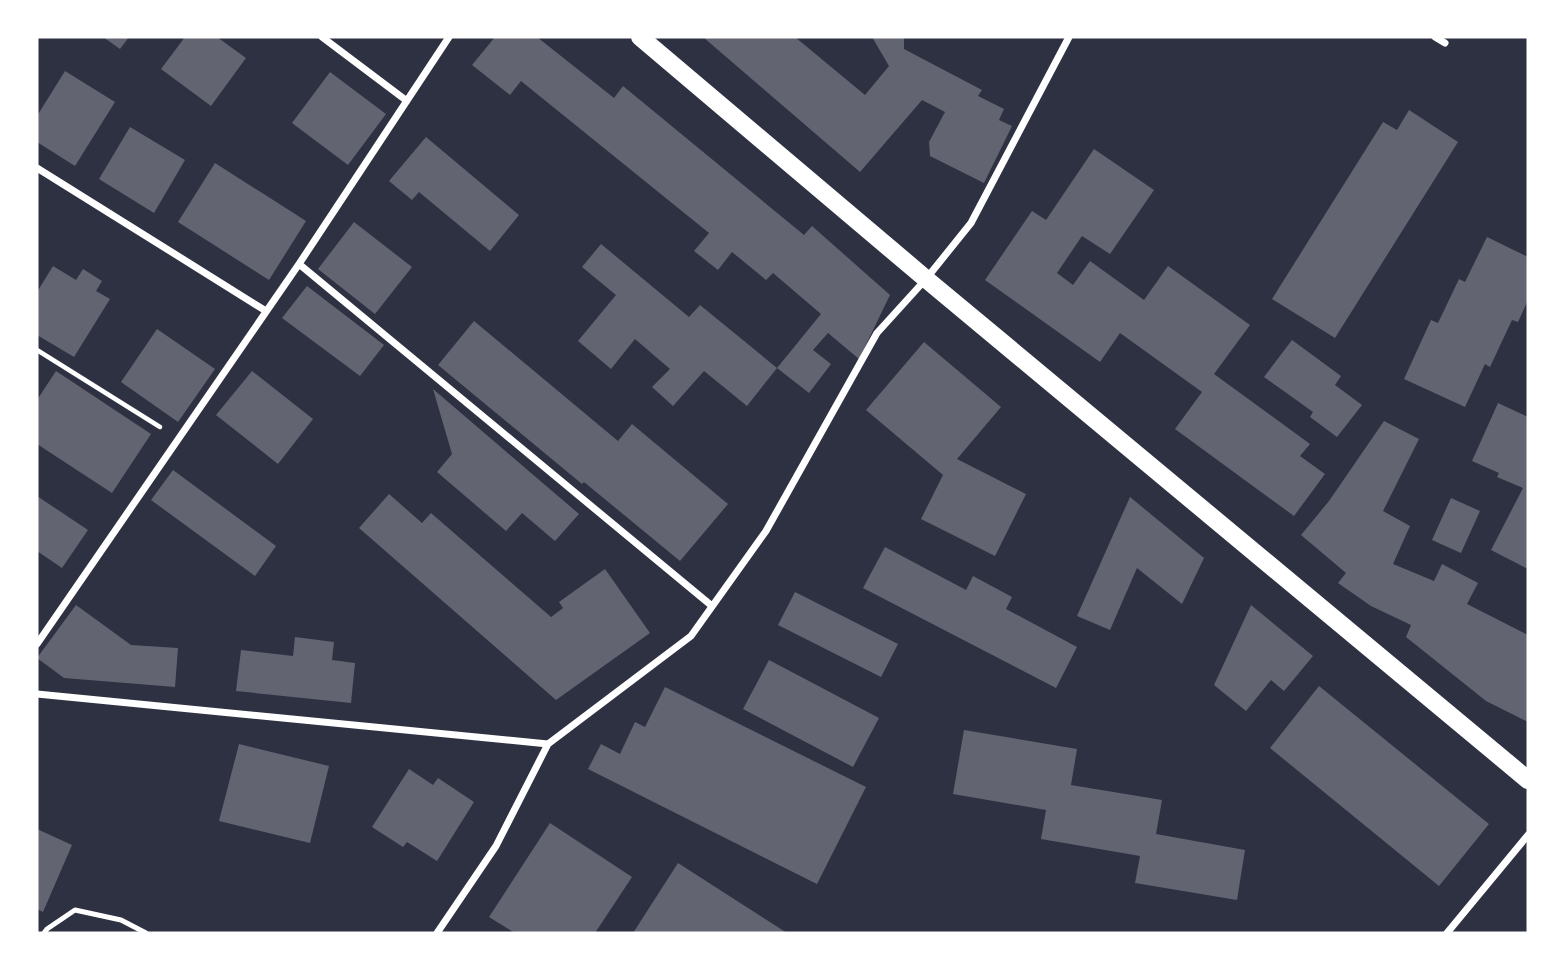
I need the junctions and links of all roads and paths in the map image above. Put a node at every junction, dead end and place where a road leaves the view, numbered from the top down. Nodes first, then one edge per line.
1 (322, 37) edge
2 (449, 37) edge
3 (640, 37) edge
4 (1069, 37) edge
5 (1435, 37) edge
6 (1446, 43) dead end
7 (407, 102) junction
8 (37, 168) edge
9 (299, 264) junction
10 (926, 279) junction
11 (265, 311) junction
12 (37, 350) edge
13 (178, 438) junction
14 (712, 606) junction
15 (37, 644) edge
16 (37, 694) edge
17 (548, 744) junction
18 (1528, 780) edge
19 (1528, 835) edge
20 (44, 933) edge
21 (146, 933) edge
22 (437, 933) edge
23 (1447, 933) edge

1 - 7 street
2 - 7 street
3 - 10 main road
4 - 10 street
5 - 6 street
7 - 9 street
8 - 11 street
9 - 11 street
9 - 14 street
10 - 14 street
10 - 18 main road
11 - 13 street
12 - 13 path
13 - 15 street
14 - 17 street
16 - 17 street
17 - 22 street
19 - 23 street
20 - 21 lane

